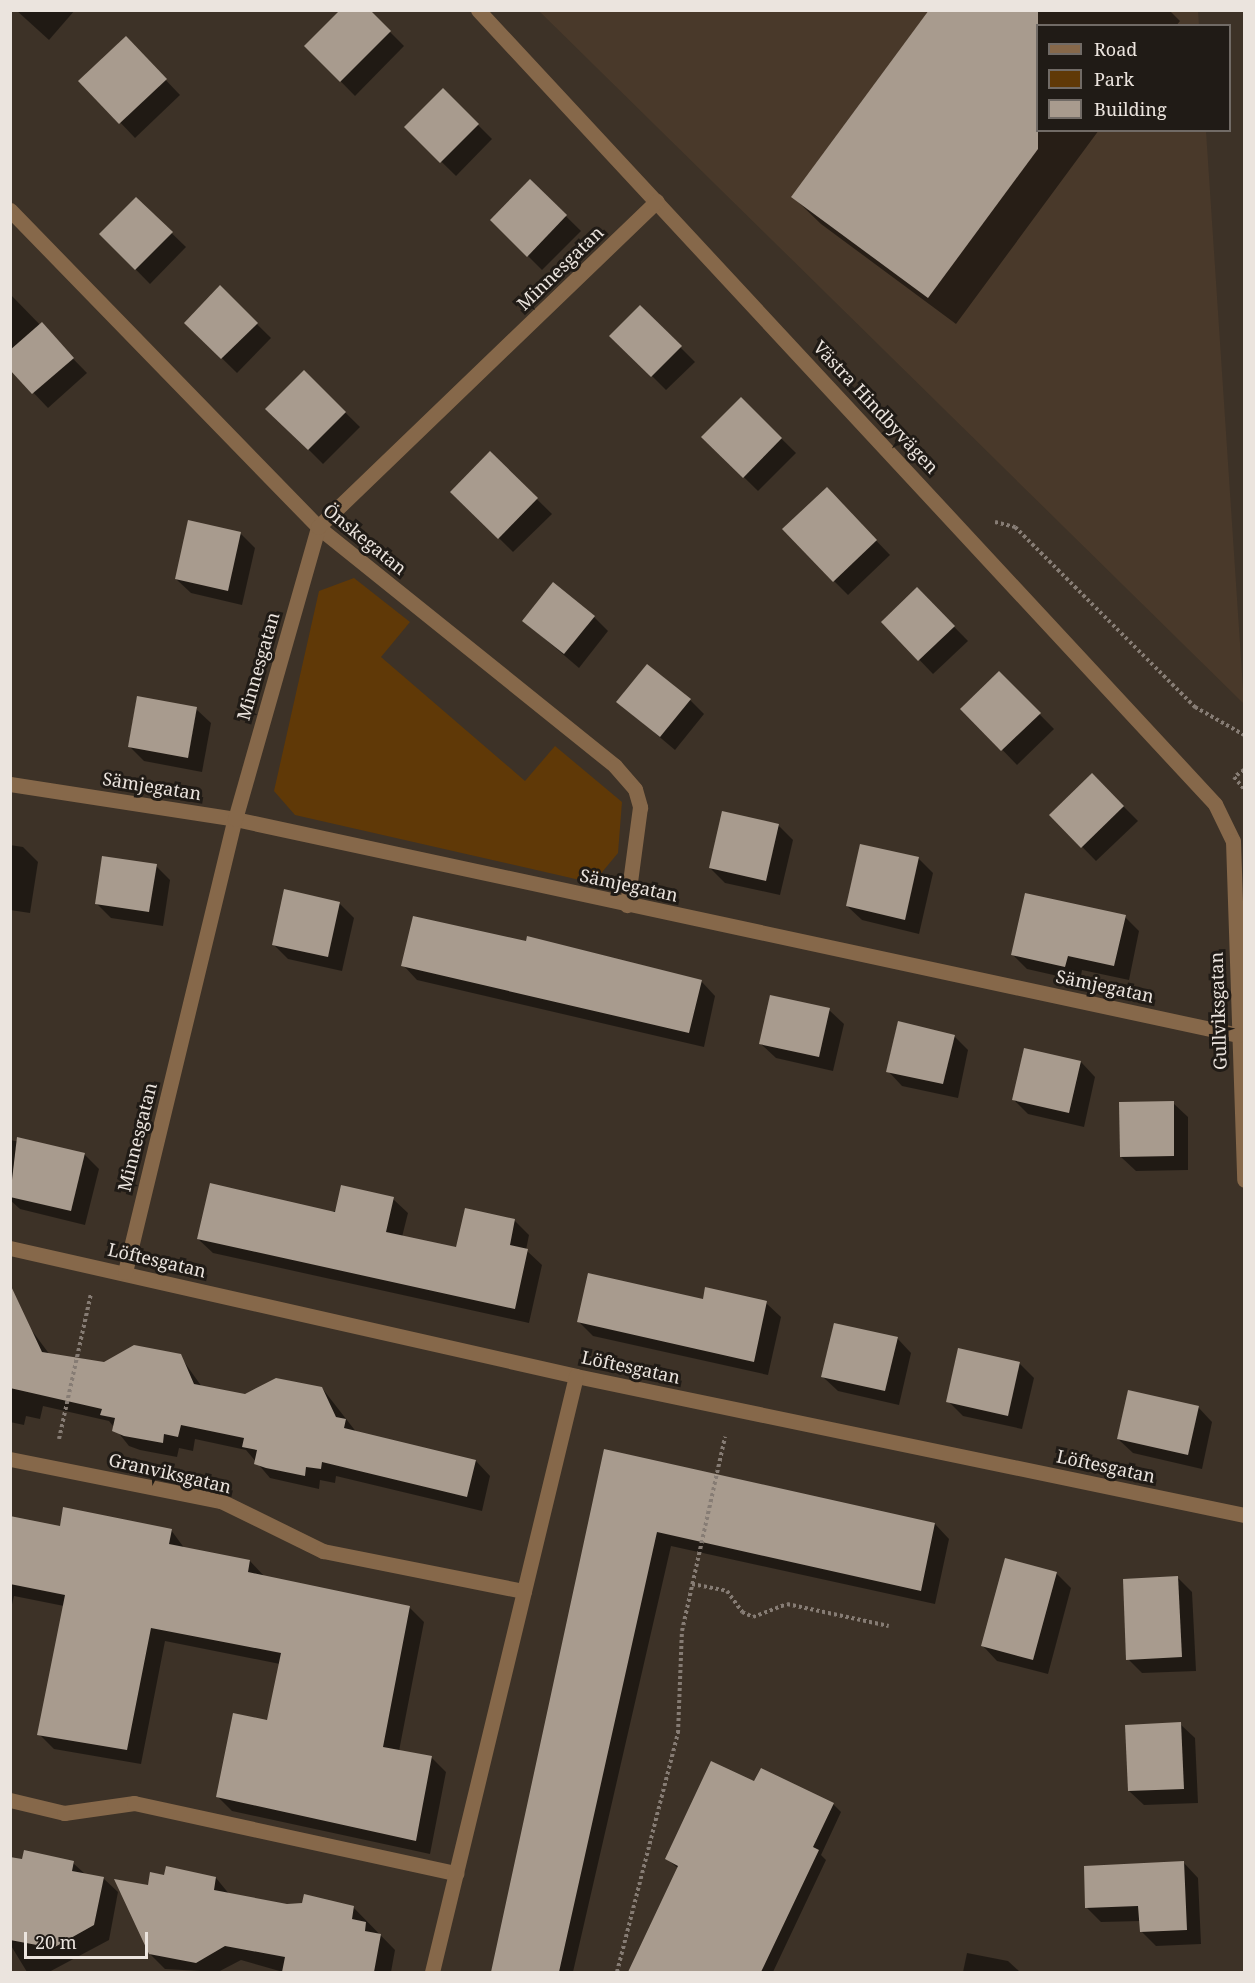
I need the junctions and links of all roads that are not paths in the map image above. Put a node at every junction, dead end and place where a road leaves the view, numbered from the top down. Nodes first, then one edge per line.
1 (478, 10) edge
2 (657, 201) junction
3 (10, 210) edge
4 (318, 527) junction
5 (10, 784) edge
6 (235, 819) junction
7 (1233, 841) joint
8 (627, 905) junction
9 (1238, 1035) junction
10 (1245, 1180) edge
11 (10, 1248) edge
12 (124, 1272) junction
13 (576, 1376) junction
14 (10, 1458) edge
15 (1245, 1515) edge
16 (524, 1591) junction
17 (10, 1800) edge
18 (456, 1873) junction
19 (432, 1972) edge

1 - 2 street, Västra Hindbyvägen
2 - 4 street, Minnesgatan
2 - 7 street, Västra Hindbyvägen
3 - 4 street, Önskegatan
4 - 6 street, Minnesgatan
4 - 8 street, Önskegatan
5 - 6 street, Sämjegatan
6 - 8 street, Sämjegatan
6 - 12 street, Minnesgatan
7 - 9 street, Gullviksgatan
8 - 9 street, Sämjegatan
9 - 10 street, Gullviksgatan
11 - 12 street, Löftesgatan
12 - 13 street, Löftesgatan
13 - 15 street, Löftesgatan
13 - 16 street
14 - 16 street, Granviksgatan
16 - 18 street
17 - 18 street
18 - 19 street

